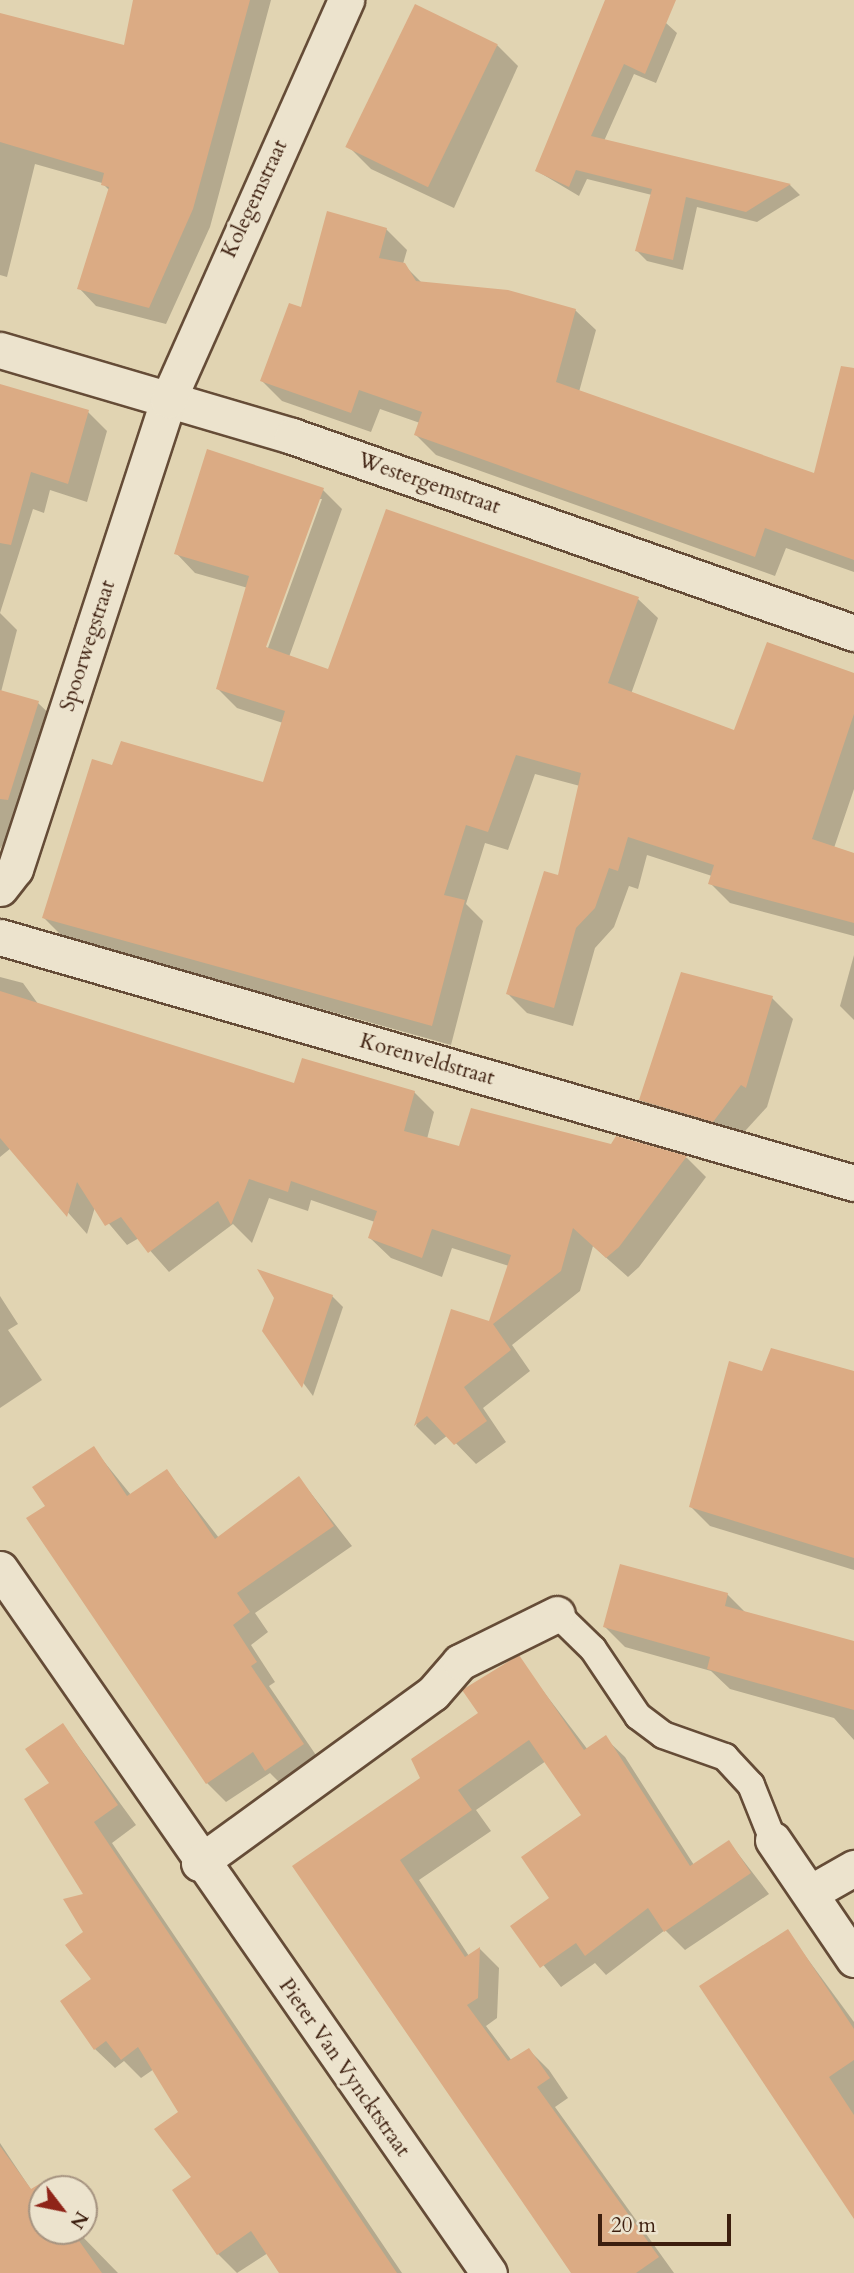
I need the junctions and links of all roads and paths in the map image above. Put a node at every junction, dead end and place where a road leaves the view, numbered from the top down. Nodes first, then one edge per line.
1 (346, 0) edge
2 (0, 350) edge
3 (168, 400) junction
4 (854, 632) edge
5 (0, 888) edge
6 (0, 937) edge
7 (854, 1183) edge
8 (0, 1569) edge
9 (557, 1614) joint
10 (773, 1840) joint
11 (199, 1863) junction
12 (854, 1868) edge
13 (810, 1893) junction
14 (854, 1959) edge
15 (489, 2273) edge

1 - 3 street, Kolegemstraat
2 - 3 street, Westergemstraat
3 - 4 street, Westergemstraat
3 - 5 street, Spoorwegstraat
6 - 7 street, Korenveldstraat
8 - 11 street, Pieter Van Vyncktstraat
9 - 10 street
9 - 11 street
10 - 13 street
11 - 15 street, Pieter Van Vyncktstraat
12 - 13 street
13 - 14 street

